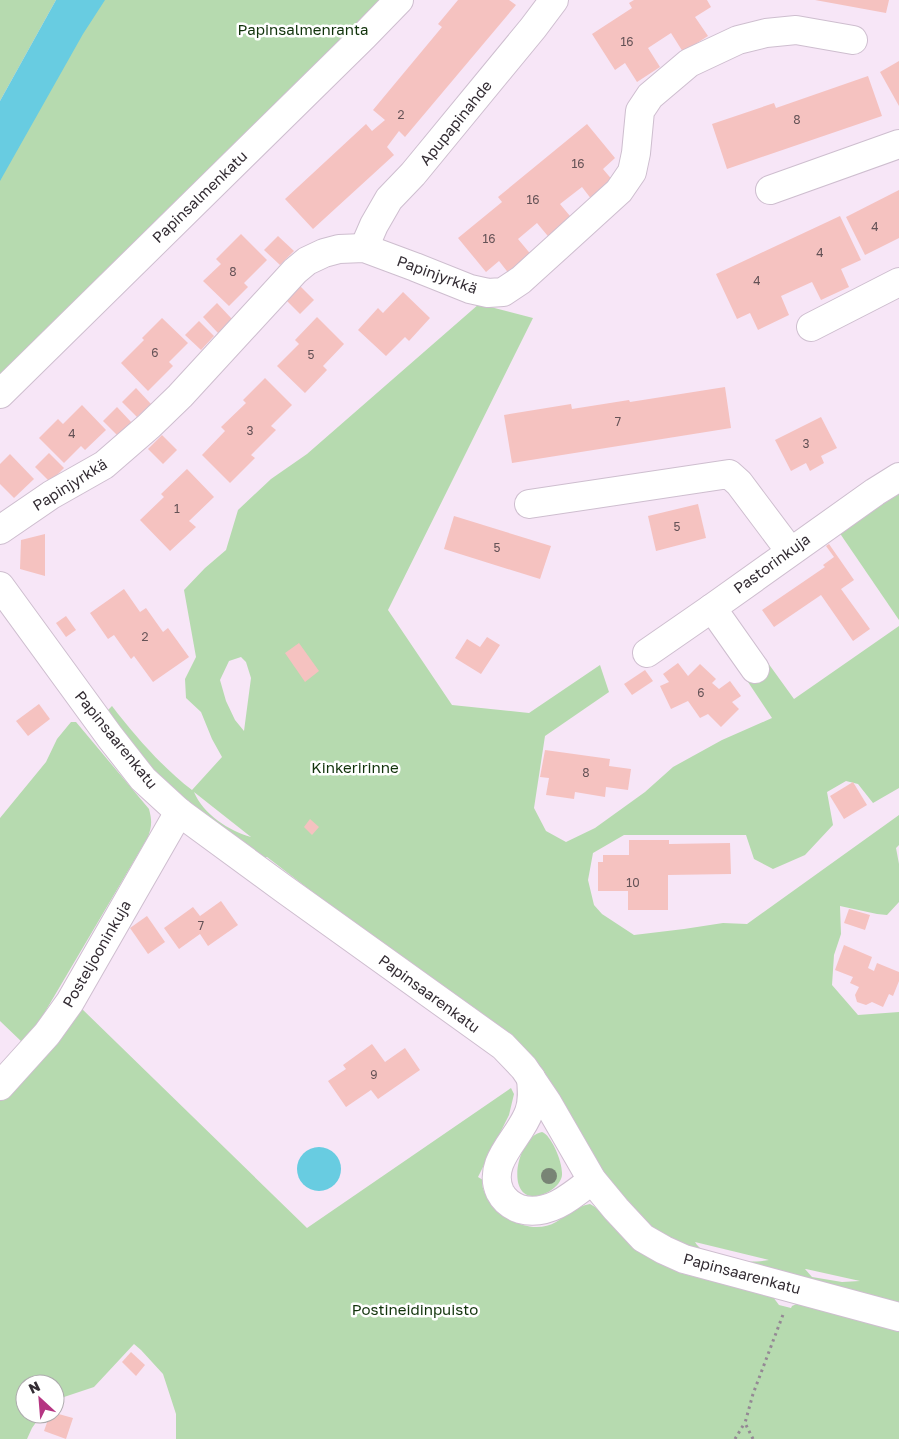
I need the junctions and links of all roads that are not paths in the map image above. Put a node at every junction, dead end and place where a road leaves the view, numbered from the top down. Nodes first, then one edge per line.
1 (399, 0) edge
2 (554, 0) edge
3 (853, 40) dead end
4 (899, 144) edge
5 (770, 190) dead end
6 (364, 248) junction
7 (899, 282) edge
8 (811, 327) dead end
9 (0, 394) edge
10 (899, 477) edge
11 (529, 504) dead end
12 (0, 530) edge
13 (790, 551) junction
14 (0, 586) edge
15 (712, 608) junction
16 (647, 653) dead end
17 (755, 669) dead end
18 (179, 812) junction
19 (531, 1078) junction
20 (0, 1086) edge
21 (592, 1180) junction
22 (899, 1317) edge

1 - 9 street, Papinsalmenkatu
2 - 6 street, Apupapinahde
3 - 6 street, Papinjyrkkä
4 - 5 street
6 - 12 street, Papinjyrkkä
7 - 8 street
10 - 13 street, Pastorinkuja
11 - 13 street
13 - 15 street, Pastorinkuja
14 - 18 street, Papinsaarenkatu
15 - 16 street, Pastorinkuja
15 - 17 street
18 - 19 street, Papinsaarenkatu
18 - 20 street, Posteljooninkuja
19 - 21 street, Papinsaarenkatu
19 - 21 street
21 - 22 street, Papinsaarenkatu

